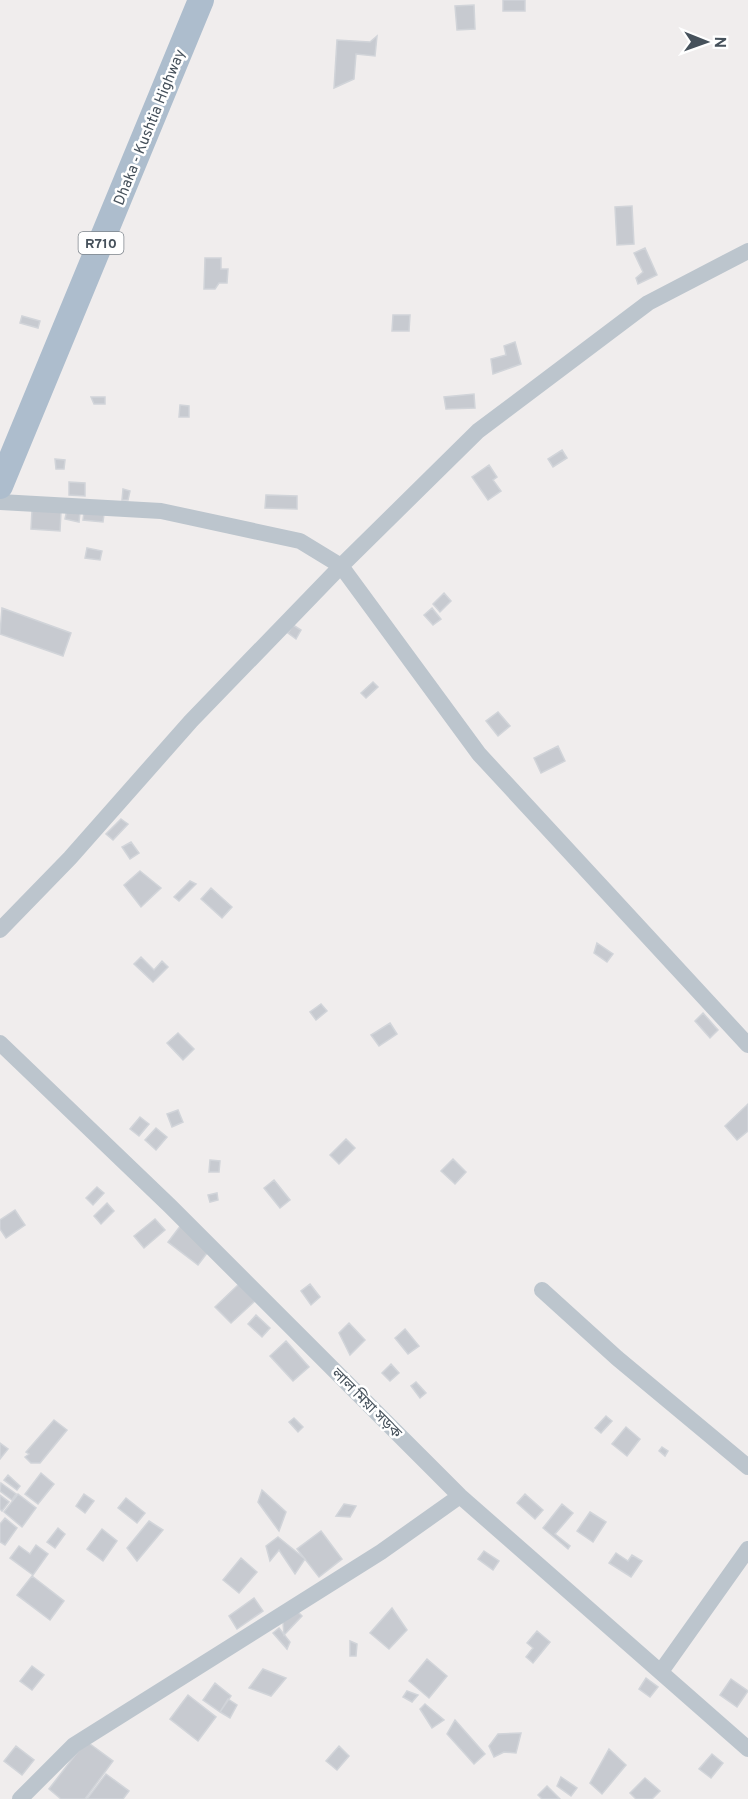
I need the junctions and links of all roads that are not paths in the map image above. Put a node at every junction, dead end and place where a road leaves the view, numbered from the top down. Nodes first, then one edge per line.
1 (201, 0) edge
2 (748, 251) edge
3 (0, 486) edge
4 (0, 502) edge
5 (341, 566) junction
6 (0, 930) edge
7 (0, 1043) edge
8 (748, 1045) edge
9 (542, 1290) dead end
10 (748, 1467) edge
11 (460, 1496) junction
12 (748, 1549) edge
13 (662, 1670) junction
14 (748, 1749) edge
15 (20, 1799) edge

1 - 3 main road, Dhaka - Kushtia Highway / R710
2 - 5 street
4 - 5 street
5 - 6 street
5 - 8 street
7 - 11 street, লাল মিয়া সড়ক
9 - 10 street
11 - 13 street, লাল মিয়া সড়ক
11 - 15 street
12 - 13 street
13 - 14 street, লাল মিয়া সড়ক

